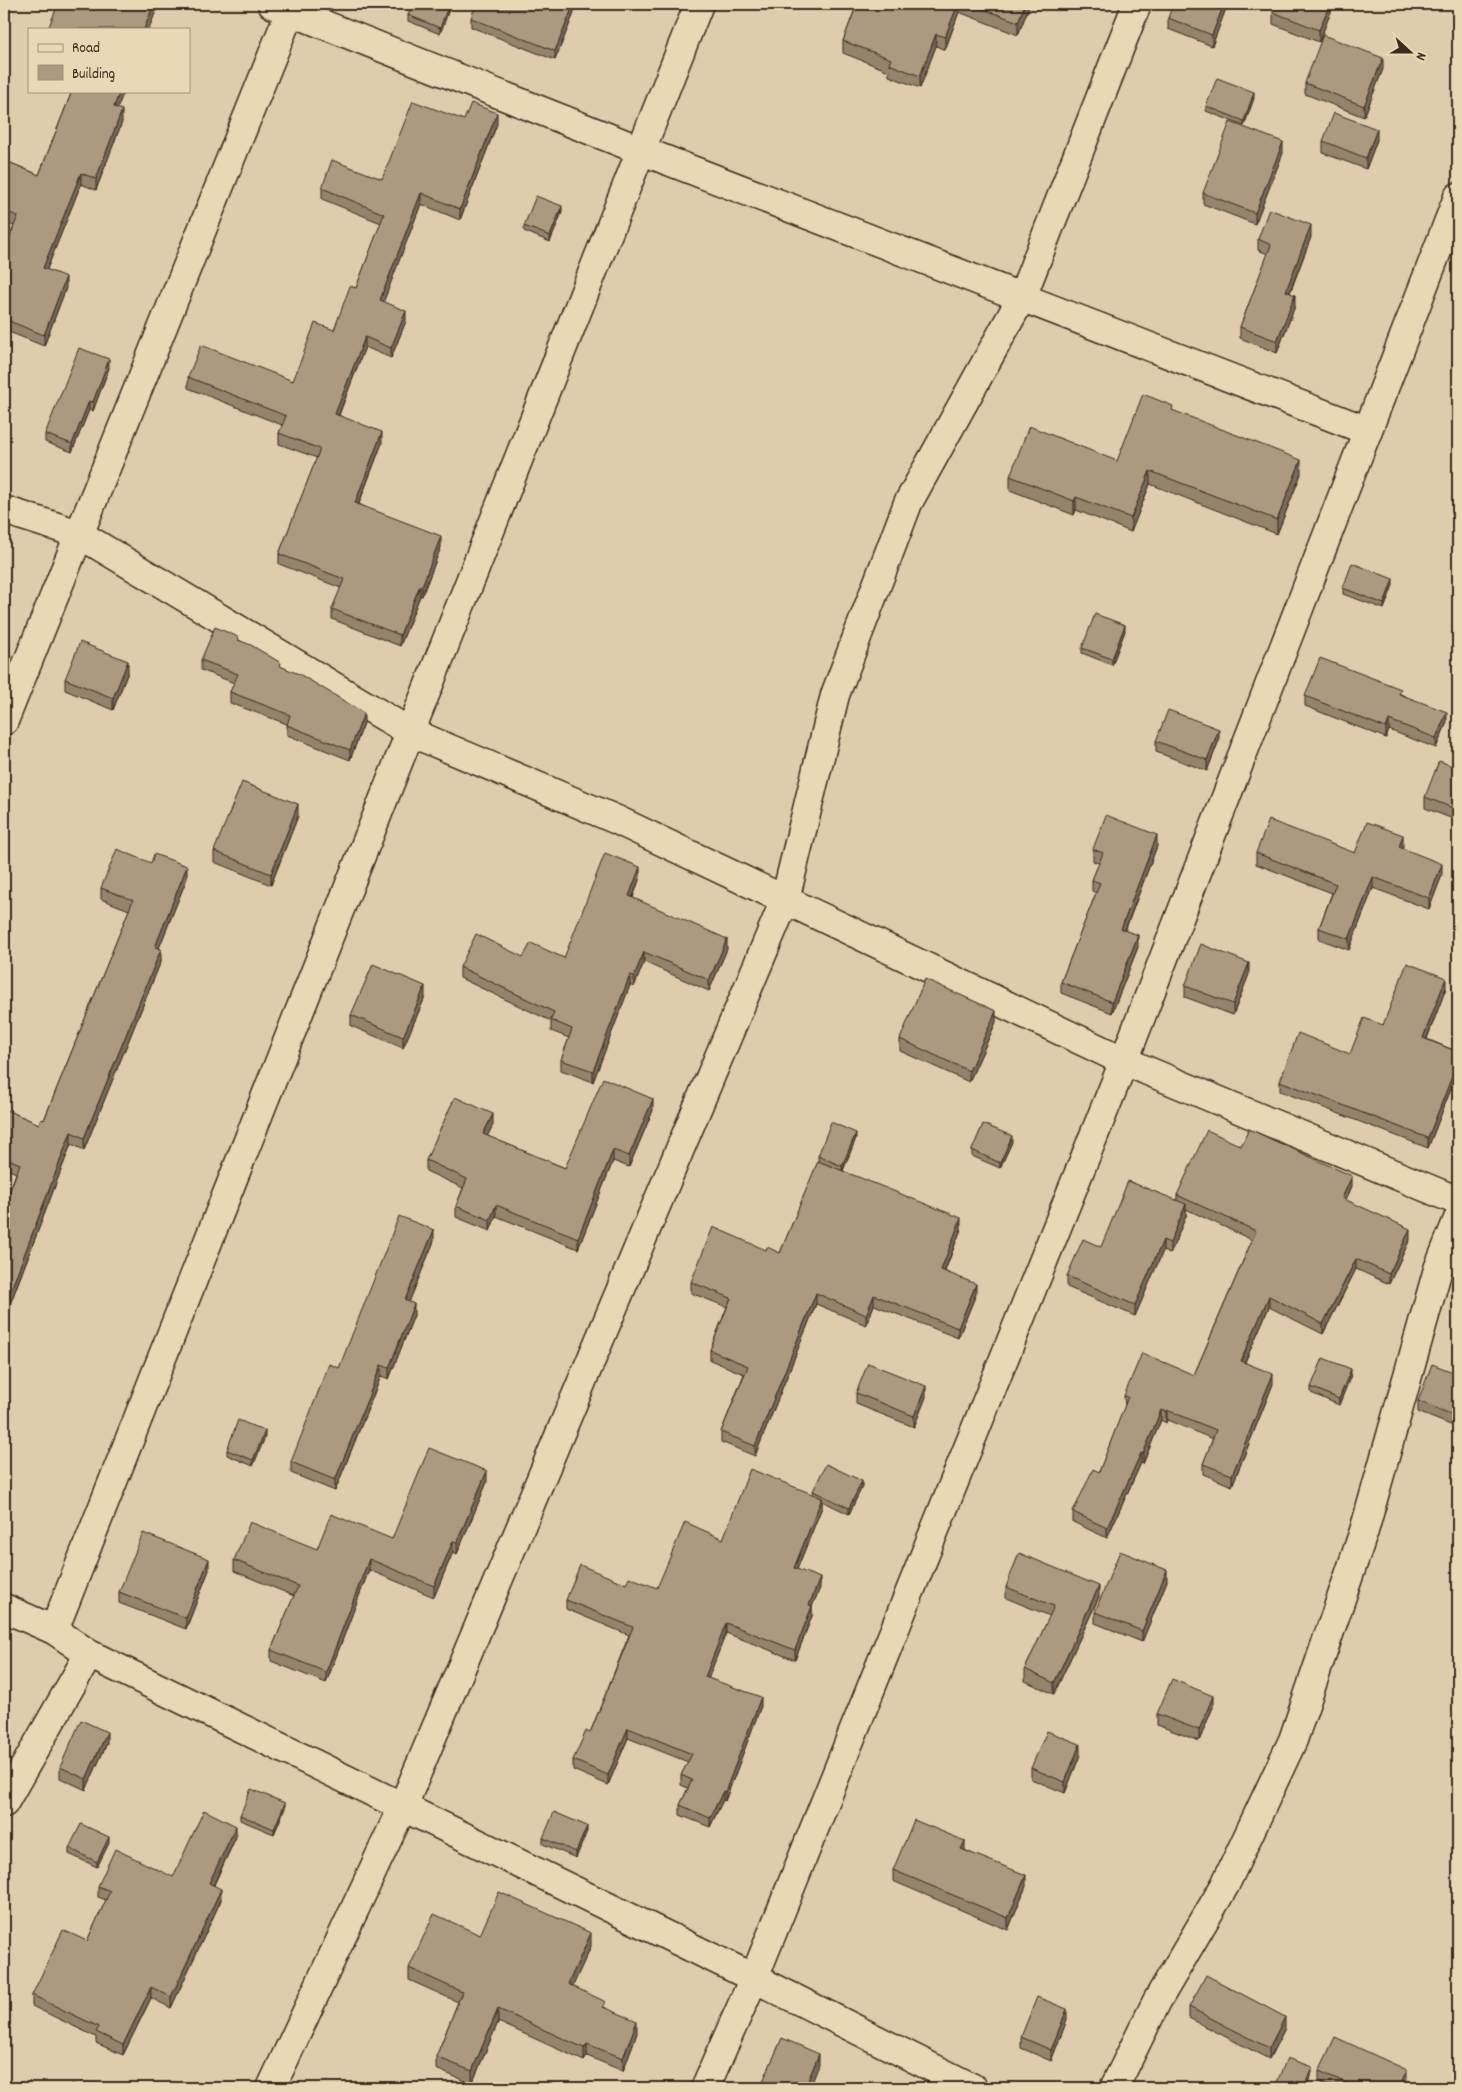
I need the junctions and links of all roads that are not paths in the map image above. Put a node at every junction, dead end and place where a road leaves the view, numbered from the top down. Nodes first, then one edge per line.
1 (699, 4) edge
2 (1137, 4) edge
3 (285, 6) edge
4 (640, 150) junction
5 (1458, 197) edge
6 (1022, 297) junction
7 (1368, 431) junction
8 (4, 510) edge
9 (79, 534) junction
10 (4, 721) edge
11 (410, 732) junction
12 (785, 900) junction
13 (1124, 1061) junction
14 (1458, 1202) edge
15 (1458, 1219) edge
16 (1448, 1274) edge
17 (4, 1608) edge
18 (54, 1630) junction
19 (89, 1654) junction
20 (4, 1803) edge
21 (403, 1806) junction
22 (754, 1978) junction
23 (271, 2088) edge
24 (705, 2088) edge
25 (973, 2088) edge
26 (1114, 2088) edge

1 - 4 street
2 - 6 street
3 - 4 street
3 - 9 street
4 - 6 street
4 - 11 street
5 - 7 street
6 - 7 street
6 - 12 street
7 - 13 street
8 - 9 street
9 - 10 street
9 - 11 street
11 - 12 street
11 - 18 street
12 - 13 street
12 - 21 street
13 - 14 street
13 - 22 street
15 - 16 street
16 - 26 street
17 - 18 street
18 - 19 street
19 - 20 street
19 - 21 street
21 - 22 street
21 - 23 street
22 - 24 street
22 - 25 street

